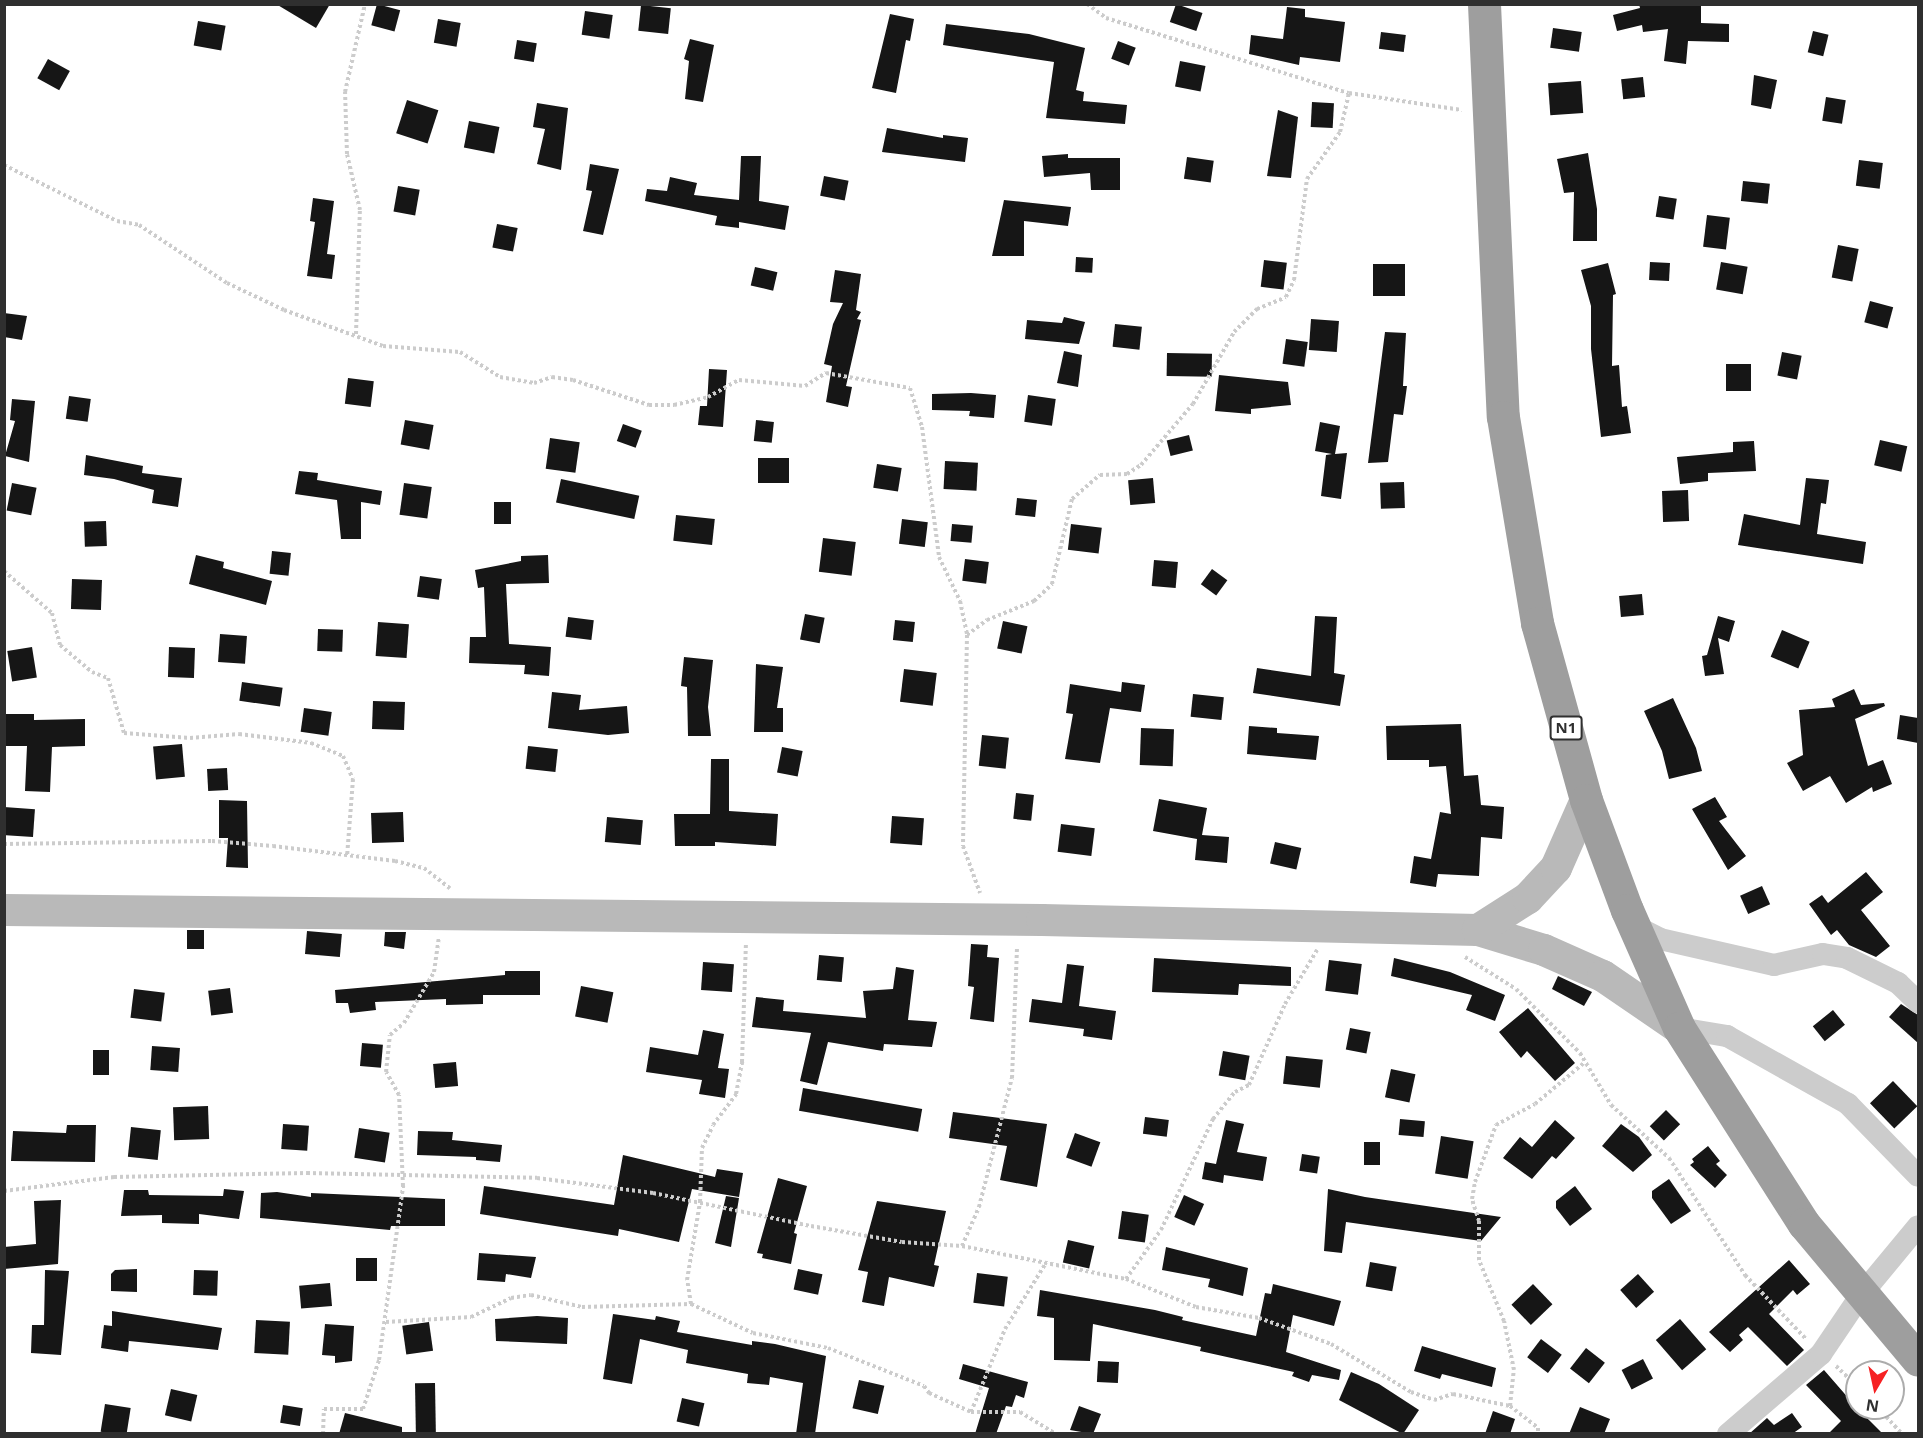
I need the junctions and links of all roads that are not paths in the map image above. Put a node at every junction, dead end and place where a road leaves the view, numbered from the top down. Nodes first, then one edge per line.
1 (1484, 4) edge
2 (1586, 800) junction
3 (4, 910) edge
4 (1633, 925) junction
5 (1478, 930) junction
6 (1918, 1002) edge
7 (1679, 1028) junction
8 (1918, 1176) edge
9 (1918, 1226) edge
10 (1861, 1295) junction
11 (1918, 1360) edge
12 (1728, 1434) edge

1 - 2 highway, N1
2 - 4 highway, N1
2 - 5 main road
3 - 5 main road
4 - 6 street
4 - 7 highway, N1
5 - 7 main road
7 - 8 street
7 - 10 highway, N1
9 - 10 street
10 - 11 highway, N1
10 - 12 street

